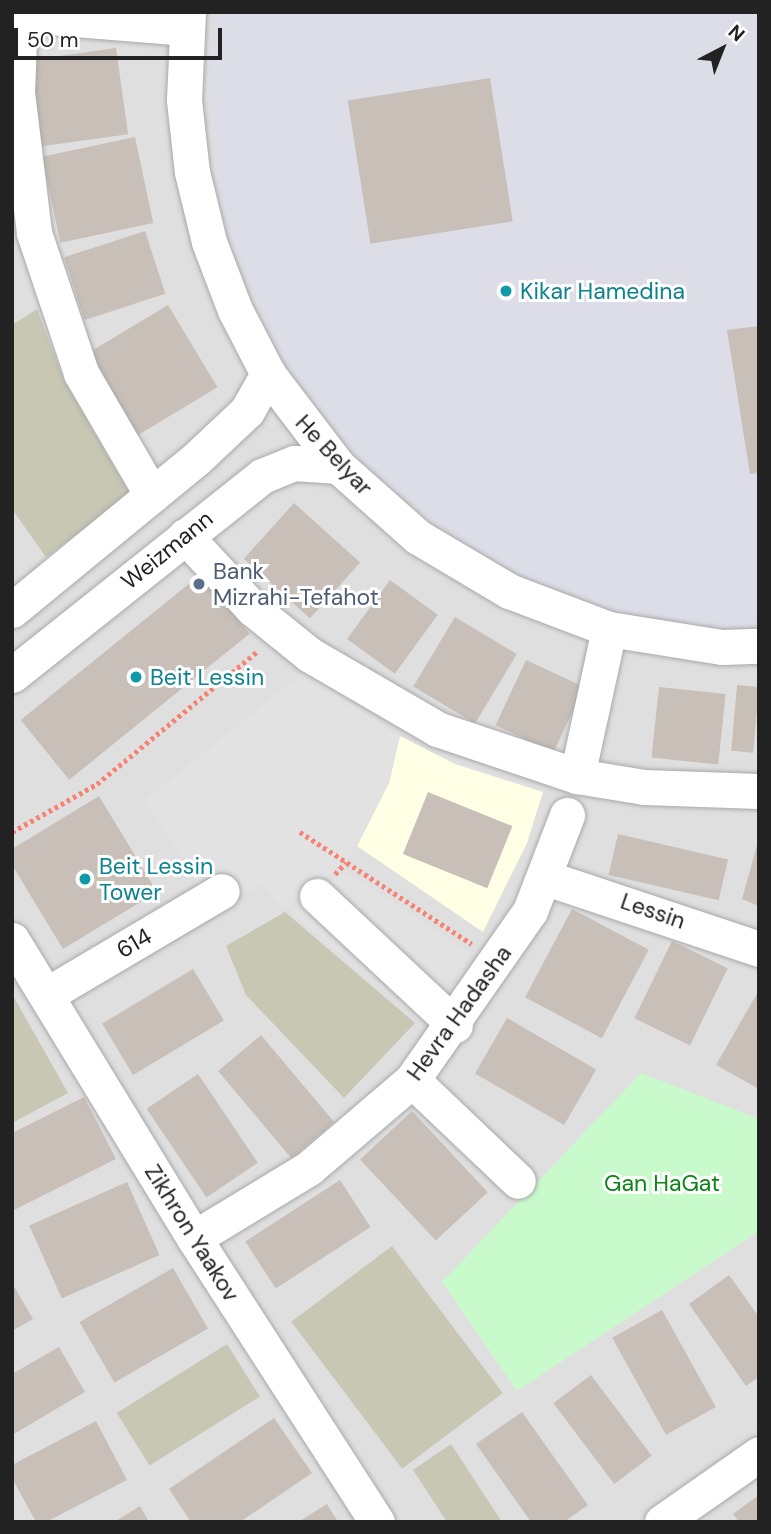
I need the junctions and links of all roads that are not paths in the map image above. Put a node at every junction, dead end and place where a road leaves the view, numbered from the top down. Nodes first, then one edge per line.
1 (17, 13) edge
2 (187, 20) edge
3 (268, 374) junction
4 (338, 466) junction
5 (152, 495) junction
6 (185, 536) junction
7 (12, 610) edge
8 (609, 629) junction
9 (759, 646) edge
10 (12, 675) edge
11 (577, 776) junction
12 (759, 791) edge
13 (567, 815) dead end
14 (546, 878) junction
15 (222, 891) dead end
16 (317, 896) dead end
17 (12, 940) edge
18 (759, 949) edge
19 (46, 995) junction
20 (455, 1026) junction
21 (412, 1080) junction
22 (518, 1181) dead end
23 (194, 1238) junction
24 (759, 1454) edge
25 (377, 1522) edge
26 (662, 1522) edge

1 - 2 street
1 - 5 street
2 - 3 street, He BeIyar
3 - 4 street, He BeIyar
3 - 5 street
4 - 6 street, Weizmann
4 - 8 street, He BeIyar
5 - 7 street
6 - 10 street, Weizmann
6 - 11 street
8 - 9 street, He BeIyar
8 - 11 street
11 - 12 street
13 - 14 street, Hevra Hadasha
14 - 18 street, Lessin
14 - 20 street, Hevra Hadasha
15 - 19 street, 614
16 - 20 street
17 - 19 street, Zikhron Yaakov
19 - 23 street, Zikhron Yaakov
20 - 21 street, Hevra Hadasha
21 - 22 street
21 - 23 street, Hevra Hadasha
23 - 25 street, Zikhron Yaakov
24 - 26 street

